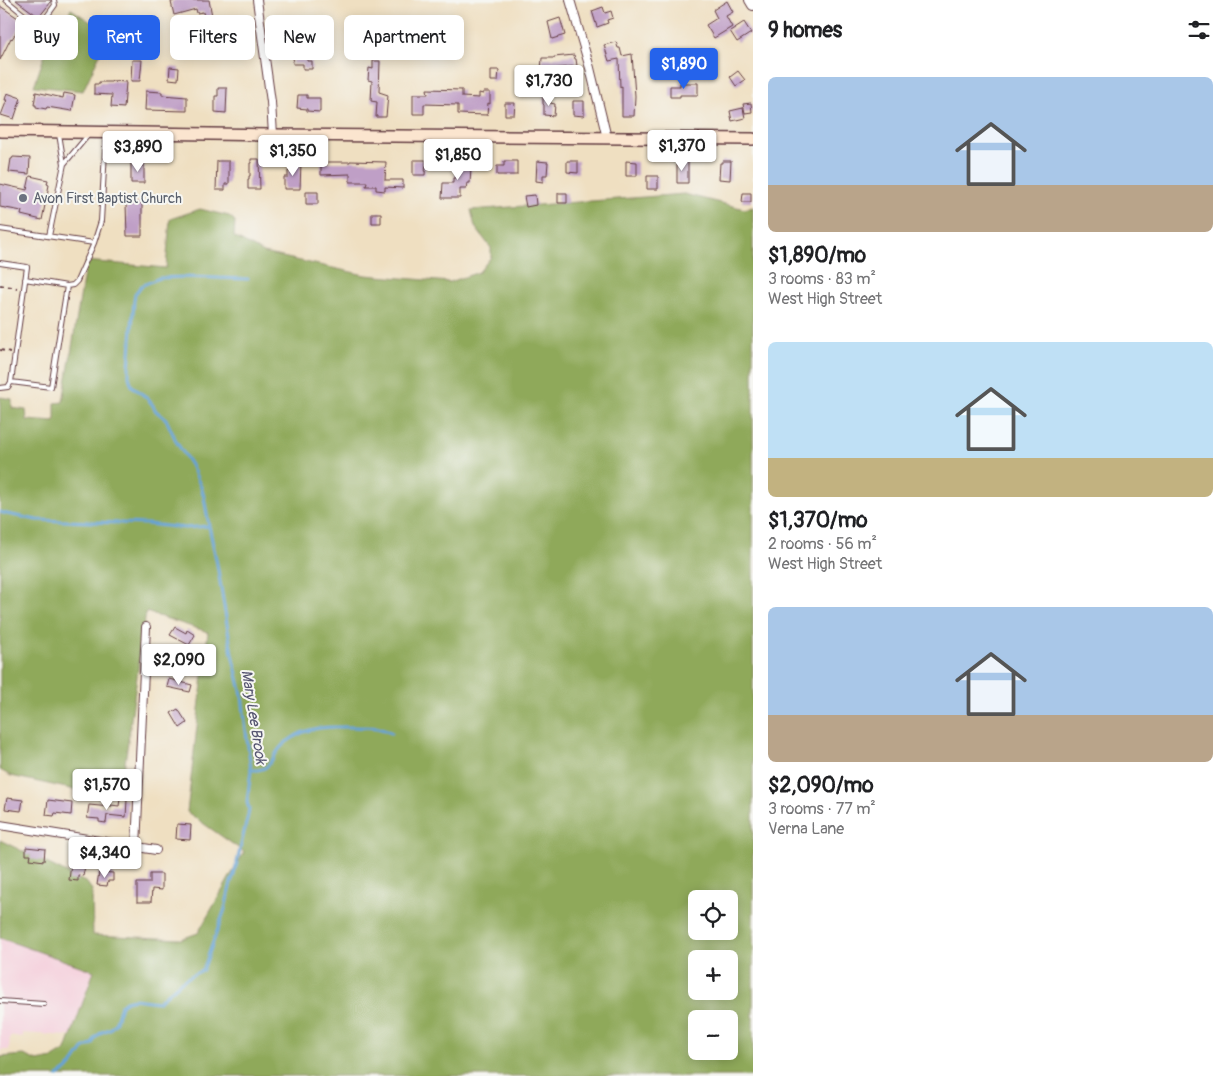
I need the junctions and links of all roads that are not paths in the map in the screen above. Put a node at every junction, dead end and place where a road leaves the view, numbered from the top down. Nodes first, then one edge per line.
1 (6, 0) edge
2 (54, 0) edge
3 (256, 0) edge
4 (570, 0) edge
5 (750, 0) edge
6 (753, 5) edge
7 (0, 130) edge
8 (59, 132) junction
9 (90, 132) junction
10 (106, 133) junction
11 (273, 135) junction
12 (607, 138) junction
13 (753, 139) edge
14 (64, 164) junction
15 (0, 229) edge
16 (49, 236) junction
17 (94, 243) junction
18 (0, 263) edge
19 (25, 278) junction
20 (67, 286) junction
21 (11, 382) junction
22 (0, 388) edge
23 (146, 627) dead end
24 (0, 825) edge
25 (136, 847) junction
26 (156, 850) dead end
27 (0, 1001) edge
28 (44, 1004) dead end

1 - 2 lane
3 - 11 street
4 - 12 street
5 - 6 street
7 - 8 main road
8 - 9 main road
8 - 14 lane
9 - 10 main road
9 - 14 lane
10 - 11 main road
10 - 17 lane
11 - 12 main road
12 - 13 main road
14 - 16 lane
15 - 16 lane
16 - 17 lane
17 - 20 lane
18 - 19 lane
19 - 20 lane
19 - 21 lane
20 - 21 lane
21 - 22 lane
23 - 25 street
24 - 25 street
25 - 26 street
27 - 28 lane

